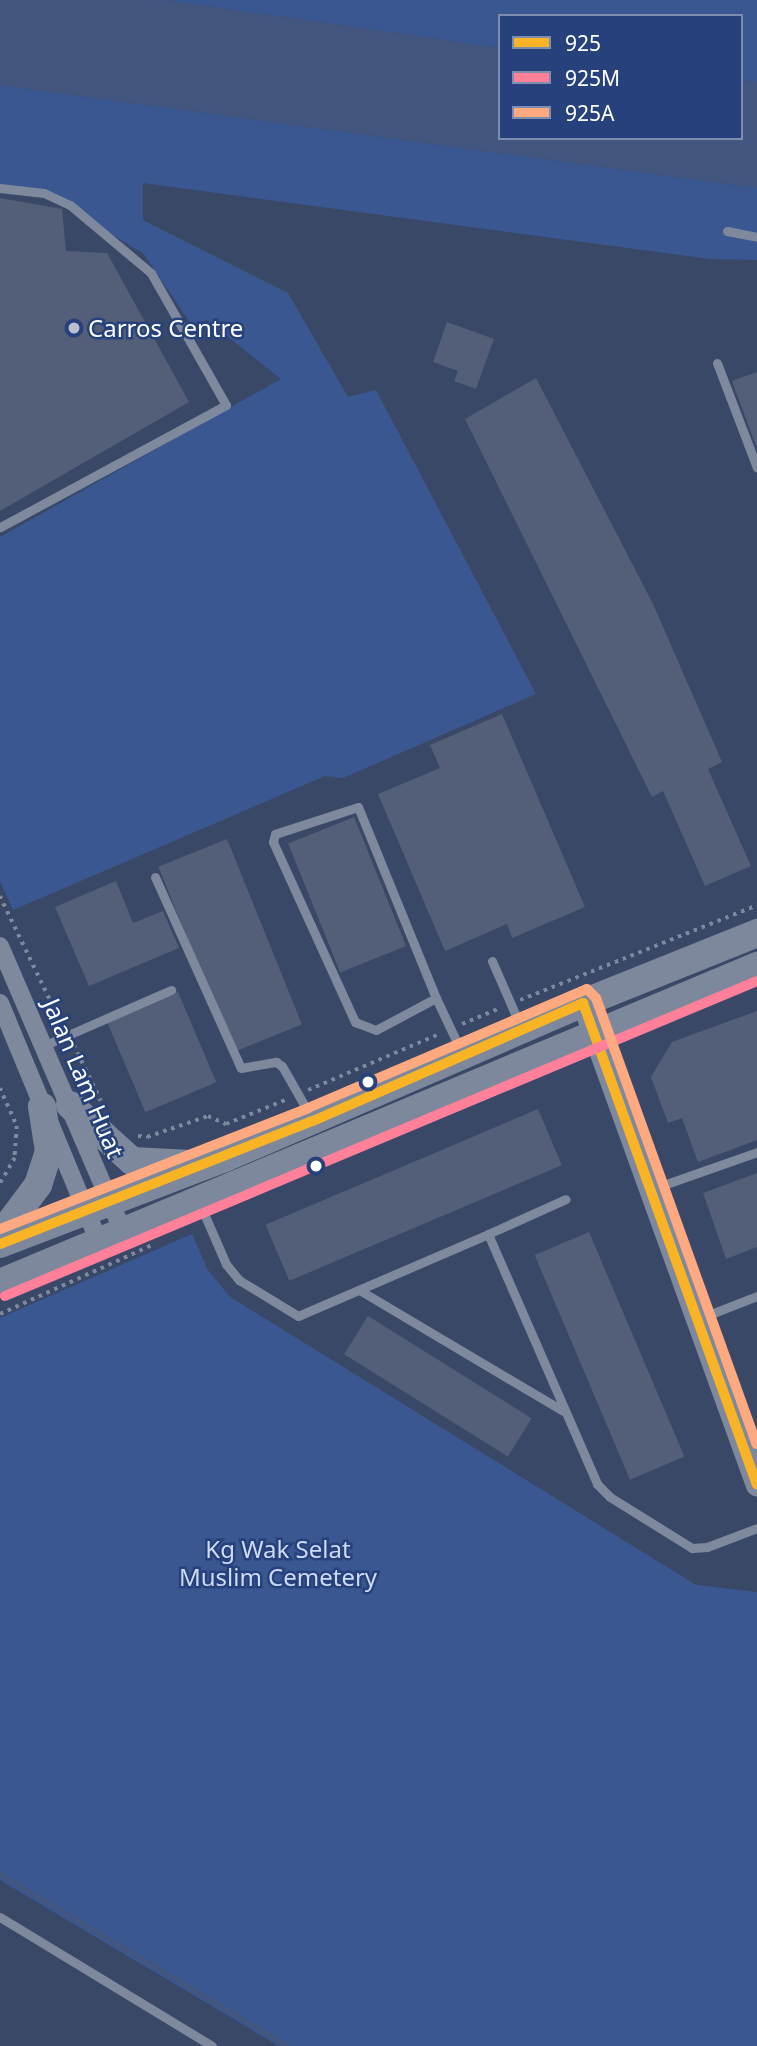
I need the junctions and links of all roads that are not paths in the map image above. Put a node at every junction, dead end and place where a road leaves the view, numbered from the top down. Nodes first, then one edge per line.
1 (0, 188) edge
2 (727, 231) dead end
3 (757, 237) edge
4 (717, 363) dead end
5 (757, 468) edge
6 (0, 527) edge
7 (155, 877) dead end
8 (757, 933) edge
9 (0, 946) edge
10 (492, 961) dead end
11 (757, 966) edge
12 (170, 990) dead end
13 (436, 998) junction
14 (0, 1003) edge
15 (583, 1003) junction
16 (522, 1030) junction
17 (595, 1033) junction
18 (43, 1046) junction
19 (463, 1056) junction
20 (69, 1105) junction
21 (42, 1107) junction
22 (313, 1121) junction
23 (757, 1152) edge
24 (208, 1164) junction
25 (651, 1189) junction
26 (198, 1199) junction
27 (566, 1199) dead end
28 (99, 1208) junction
29 (110, 1234) junction
30 (488, 1234) junction
31 (0, 1236) edge
32 (0, 1244) edge
33 (0, 1283) edge
34 (360, 1291) junction
35 (757, 1296) edge
36 (697, 1319) junction
37 (564, 1411) junction
38 (757, 1485) edge
39 (757, 1528) edge
40 (0, 1917) edge
41 (210, 2045) edge

1 - 6 lane
2 - 3 lane
4 - 5 lane
7 - 22 lane
8 - 15 main road
9 - 18 street, Jalan Lam Huat
10 - 16 lane
11 - 17 main road
12 - 18 lane
13 - 13 lane
13 - 19 lane
14 - 21 street, Jalan Lam Huat
15 - 16 main road
15 - 17 street
16 - 19 main road
17 - 25 street
17 - 26 main road
18 - 20 street, Jalan Lam Huat
19 - 22 main road
20 - 24 main road
20 - 28 street, Jalan Lam Huat
21 - 28 street, Jalan Lam Huat
21 - 31 main road
22 - 24 main road
23 - 25 lane
24 - 28 main road
25 - 36 street
26 - 29 main road
26 - 34 lane
27 - 30 lane
28 - 29 street, Jalan Lam Huat
28 - 29 street, Jalan Lam Huat
28 - 32 main road
29 - 33 main road
30 - 34 lane
30 - 37 lane
34 - 37 lane
35 - 36 lane
36 - 38 street
37 - 39 lane
40 - 41 lane

